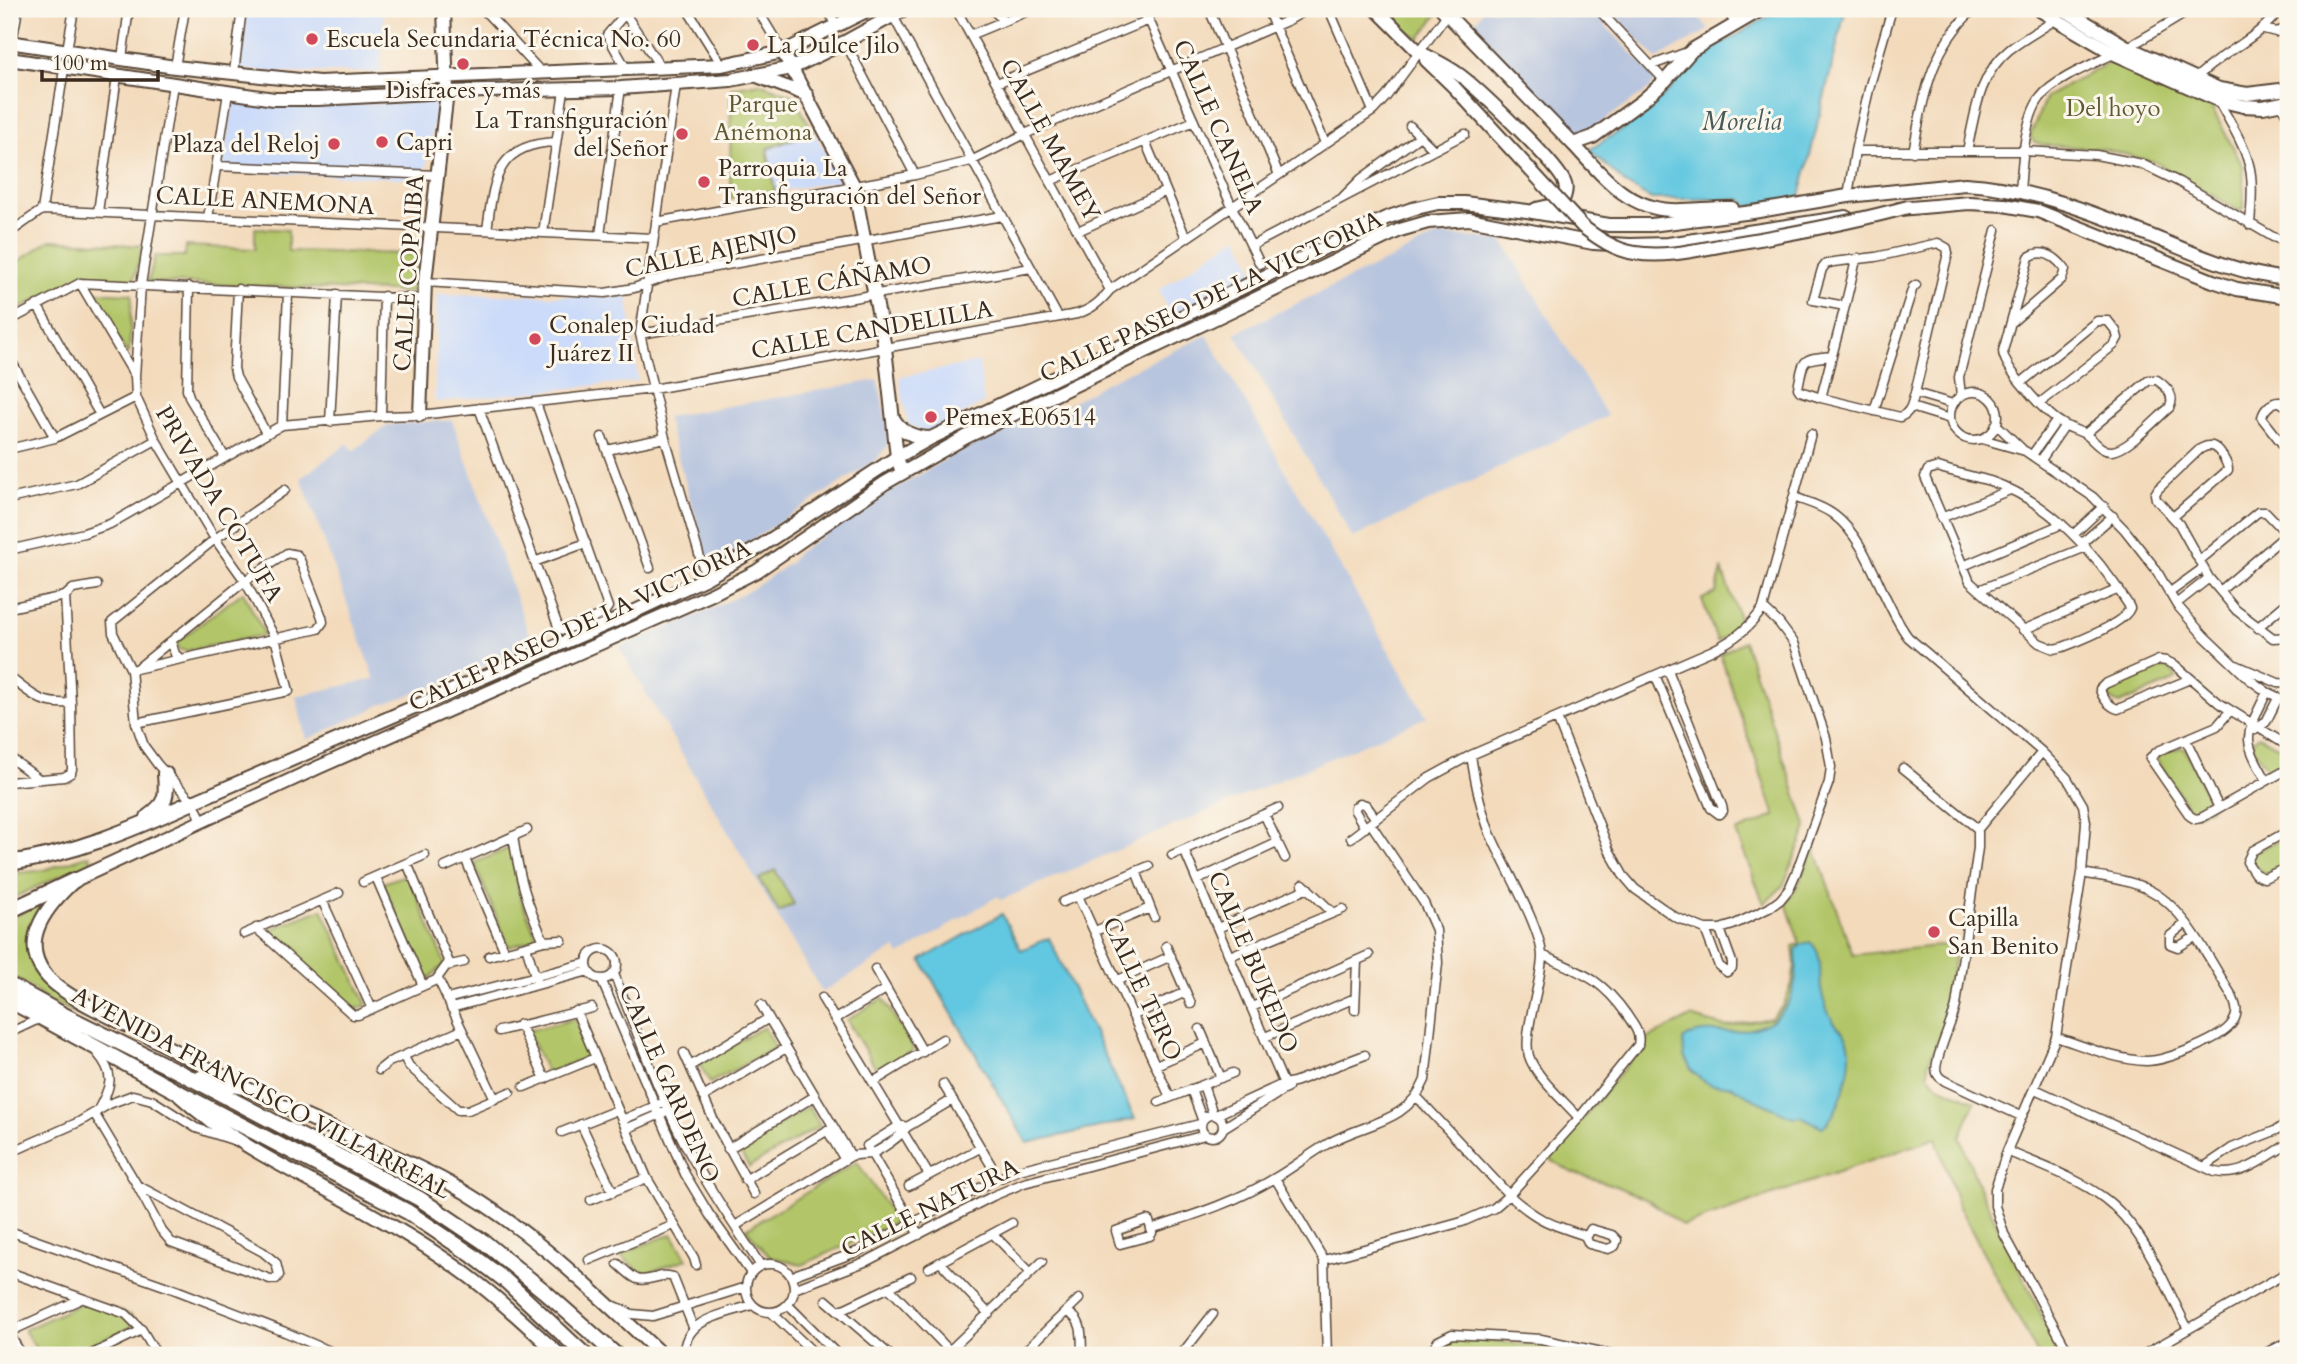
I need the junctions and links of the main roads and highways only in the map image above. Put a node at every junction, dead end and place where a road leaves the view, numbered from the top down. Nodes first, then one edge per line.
1 (444, 9) edge
2 (870, 9) edge
3 (905, 9) edge
4 (1376, 9) edge
5 (1762, 9) edge
6 (2038, 9) edge
7 (1446, 10) edge
8 (2068, 13) edge
9 (10, 42) edge
10 (783, 51) junction
11 (1419, 52) junction
12 (9, 59) edge
13 (792, 68) junction
14 (757, 76) junction
15 (446, 77) junction
16 (318, 82) junction
17 (2288, 89) edge
18 (447, 92) junction
19 (807, 95) junction
20 (318, 99) junction
21 (2285, 103) edge
22 (1573, 144) junction
23 (1908, 207) junction
24 (1527, 211) junction
25 (1753, 212) junction
26 (2288, 279) edge
27 (1237, 290) junction
28 (2288, 297) edge
29 (1191, 329) junction
30 (1087, 362) junction
31 (1036, 404) junction
32 (420, 415) road end
33 (893, 418) junction
34 (931, 438) junction
35 (897, 457) junction
36 (902, 473) junction
37 (166, 774) road end
38 (193, 802) joint
39 (131, 829) junction
40 (9, 863) edge
41 (75, 880) junction
42 (9, 911) edge
43 (9, 985) edge
44 (9, 1000) edge
45 (186, 1075) junction
46 (243, 1087) junction
47 (172, 1089) junction
48 (2288, 1343) edge
49 (560, 1355) edge
50 (585, 1355) edge
51 (616, 1355) edge
52 (662, 1355) edge
53 (2267, 1355) edge

1 - 15 main road, CALLE COPAIBA
2 - 10 main road
3 - 13 main road
4 - 11 main road
5 - 22 main road
6 - 8 main road
7 - 22 main road
8 - 17 main road
8 - 21 main road
9 - 16 main road
10 - 13 main road
10 - 15 main road
11 - 23 main road, bridge
11 - 24 main road
12 - 20 main road
13 - 14 main road
13 - 19 main road
14 - 18 main road
14 - 19 main road
15 - 16 main road
15 - 18 main road, CALLE COPAIBA
16 - 20 main road
18 - 20 main road
18 - 32 main road, CALLE COPAIBA
19 - 33 main road
22 - 25 main road
23 - 28 main road, CALLE PASEO DE LA VICTORIA
23 - 29 main road, CALLE PASEO DE LA VICTORIA
24 - 25 main road, CALLE PASEO DE LA VICTORIA
24 - 27 main road, CALLE PASEO DE LA VICTORIA
25 - 26 main road, CALLE PASEO DE LA VICTORIA
27 - 29 main road
27 - 30 main road, CALLE PASEO DE LA VICTORIA
29 - 31 main road, CALLE PASEO DE LA VICTORIA
30 - 31 main road
30 - 34 main road, CALLE PASEO DE LA VICTORIA
31 - 36 main road, CALLE PASEO DE LA VICTORIA
33 - 34 main road
33 - 35 main road
34 - 35 main road, CALLE PASEO DE LA VICTORIA
35 - 36 main road
35 - 38 main road, CALLE PASEO DE LA VICTORIA
36 - 41 main road, CALLE PASEO DE LA VICTORIA
37 - 39 highway
38 - 39 highway
39 - 40 highway
41 - 42 highway
41 - 46 main road
43 - 45 highway, AVENIDA FRANCISCO VILLARREAL
44 - 47 highway, AVENIDA FRANCISCO VILLARREAL
45 - 46 highway
45 - 51 highway, AVENIDA FRANCISCO VILLARREAL
46 - 52 main road
47 - 49 main road
47 - 50 highway, AVENIDA FRANCISCO VILLARREAL
48 - 53 main road

